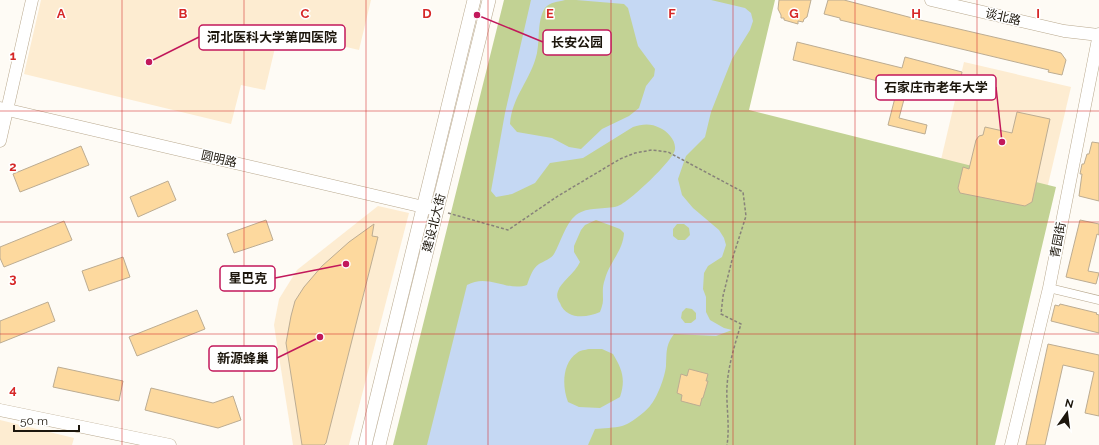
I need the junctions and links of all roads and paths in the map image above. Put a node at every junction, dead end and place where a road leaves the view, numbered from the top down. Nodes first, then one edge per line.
1 (32, 0) edge
2 (474, 0) edge
3 (488, 0) edge
4 (932, 0) edge
5 (1099, 34) edge
6 (3, 109) edge
7 (0, 141) edge
8 (424, 206) junction
9 (438, 210) junction
10 (1048, 288) junction
11 (1099, 300) edge
12 (0, 410) edge
13 (170, 445) edge
14 (365, 445) edge
15 (379, 445) edge
16 (727, 445) edge
17 (1011, 445) edge

1 - 6 street
2 - 8 main road, 建设北大街
3 - 9 main road, 建设北大街
4 - 5 street, 谈北路
5 - 10 street, 青园街
6 - 7 street
6 - 8 street, 圆明路
8 - 9 street, 圆明路
8 - 14 main road, 建设北大街
9 - 15 main road, 建设北大街
9 - 16 path
10 - 11 street
10 - 17 street, 青园街
12 - 13 street

